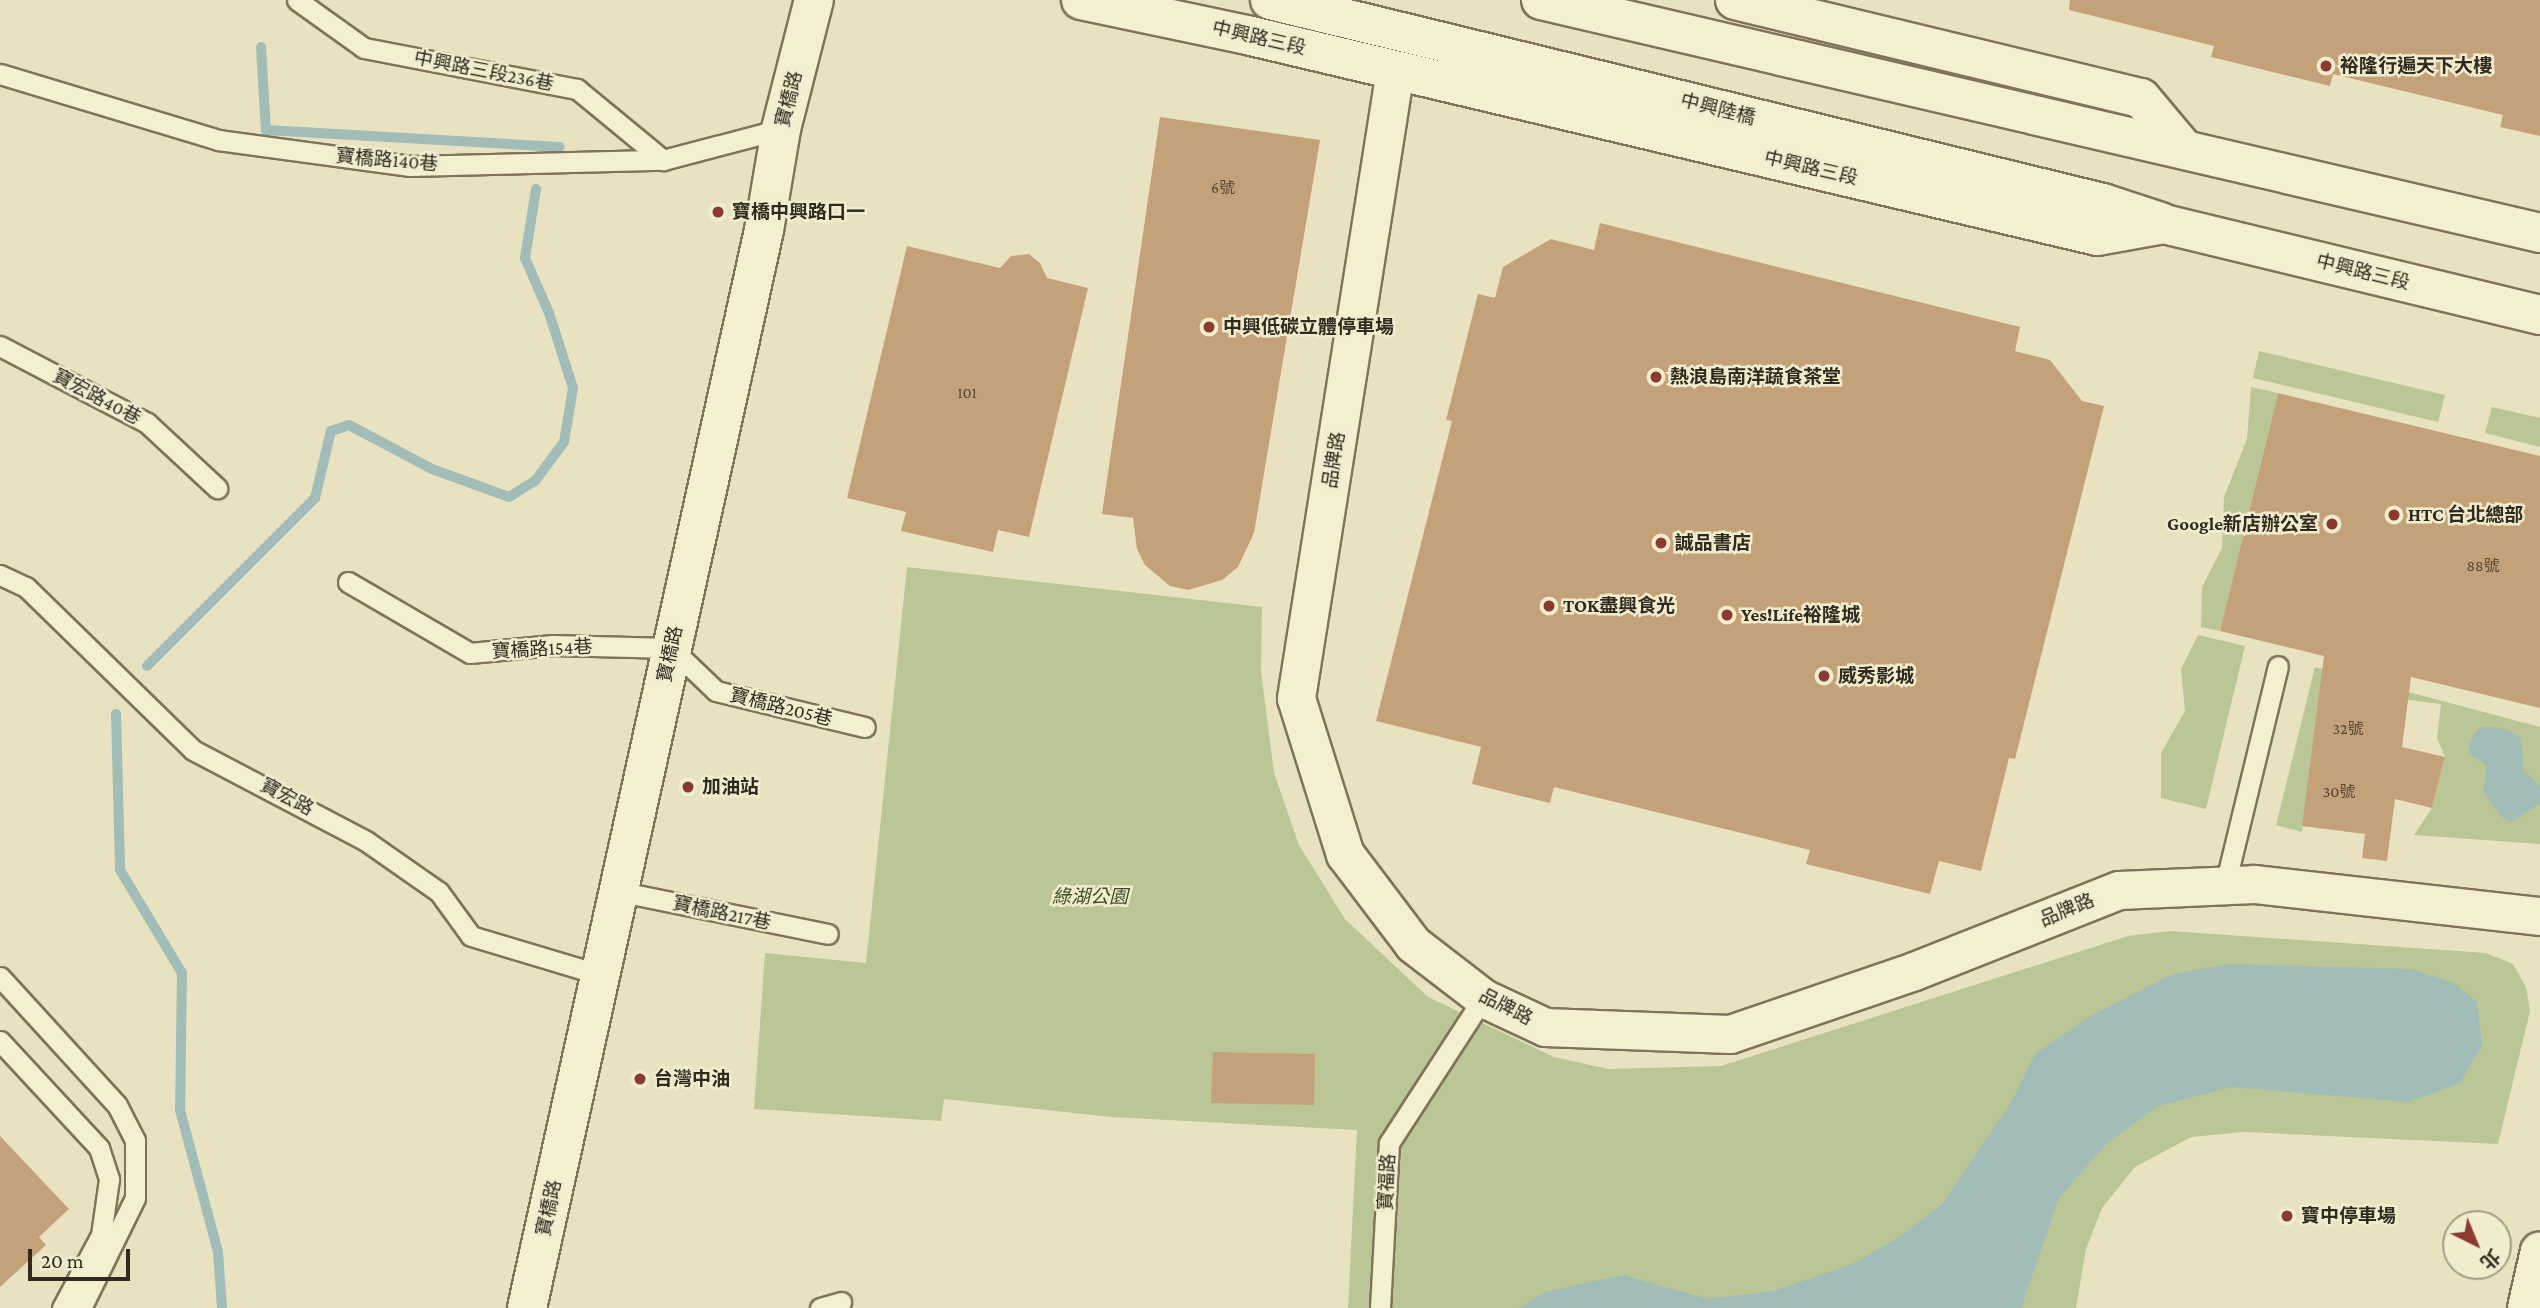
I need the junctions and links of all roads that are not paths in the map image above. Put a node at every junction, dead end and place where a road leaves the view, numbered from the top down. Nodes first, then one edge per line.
1 (297, 0) edge
2 (814, 0) edge
3 (1081, 0) edge
4 (1270, 0) edge
5 (1541, 0) edge
6 (1735, 0) edge
7 (1395, 70) junction
8 (0, 74) edge
9 (781, 129) junction
10 (2183, 148) junction
11 (663, 160) junction
12 (2164, 223) junction
13 (2540, 233) edge
14 (2540, 315) edge
15 (0, 346) edge
16 (217, 488) dead end
17 (0, 575) edge
18 (348, 582) dead end
19 (671, 648) junction
20 (2278, 666) dead end
21 (866, 727) dead end
22 (2225, 885) junction
23 (617, 891) junction
24 (2540, 916) edge
25 (828, 934) dead end
26 (598, 974) junction
27 (0, 977) edge
28 (1483, 999) junction
29 (0, 1041) edge
30 (2540, 1251) edge
31 (841, 1302) dead end
32 (62, 1308) edge
33 (81, 1308) edge
34 (527, 1308) edge
35 (820, 1308) edge
36 (1380, 1308) edge
37 (2527, 1308) edge

1 - 11 lane, 中興路三段236巷
2 - 9 street, 寶橋路
3 - 7 street, 中興路三段
4 - 12 street, 中興陸橋
5 - 10 street
6 - 10 street
7 - 12 street, 中興路三段
7 - 28 street, 品牌路
8 - 11 lane, 寶橋路140巷
9 - 11 lane, 寶橋路140巷
9 - 19 street, 寶橋路
10 - 13 street
12 - 14 street, 中興路三段
15 - 16 lane, 寶宏路40巷
17 - 26 lane, 寶宏路
18 - 19 lane, 寶橋路154巷
19 - 21 lane, 寶橋路205巷
19 - 23 street, 寶橋路
20 - 22 lane
22 - 24 street, 品牌路
22 - 28 street, 品牌路
23 - 25 lane, 寶橋路217巷
23 - 26 street, 寶橋路
26 - 34 street, 寶橋路
27 - 33 lane
28 - 36 lane, 寶福路
29 - 32 lane
30 - 37 street
31 - 35 lane

